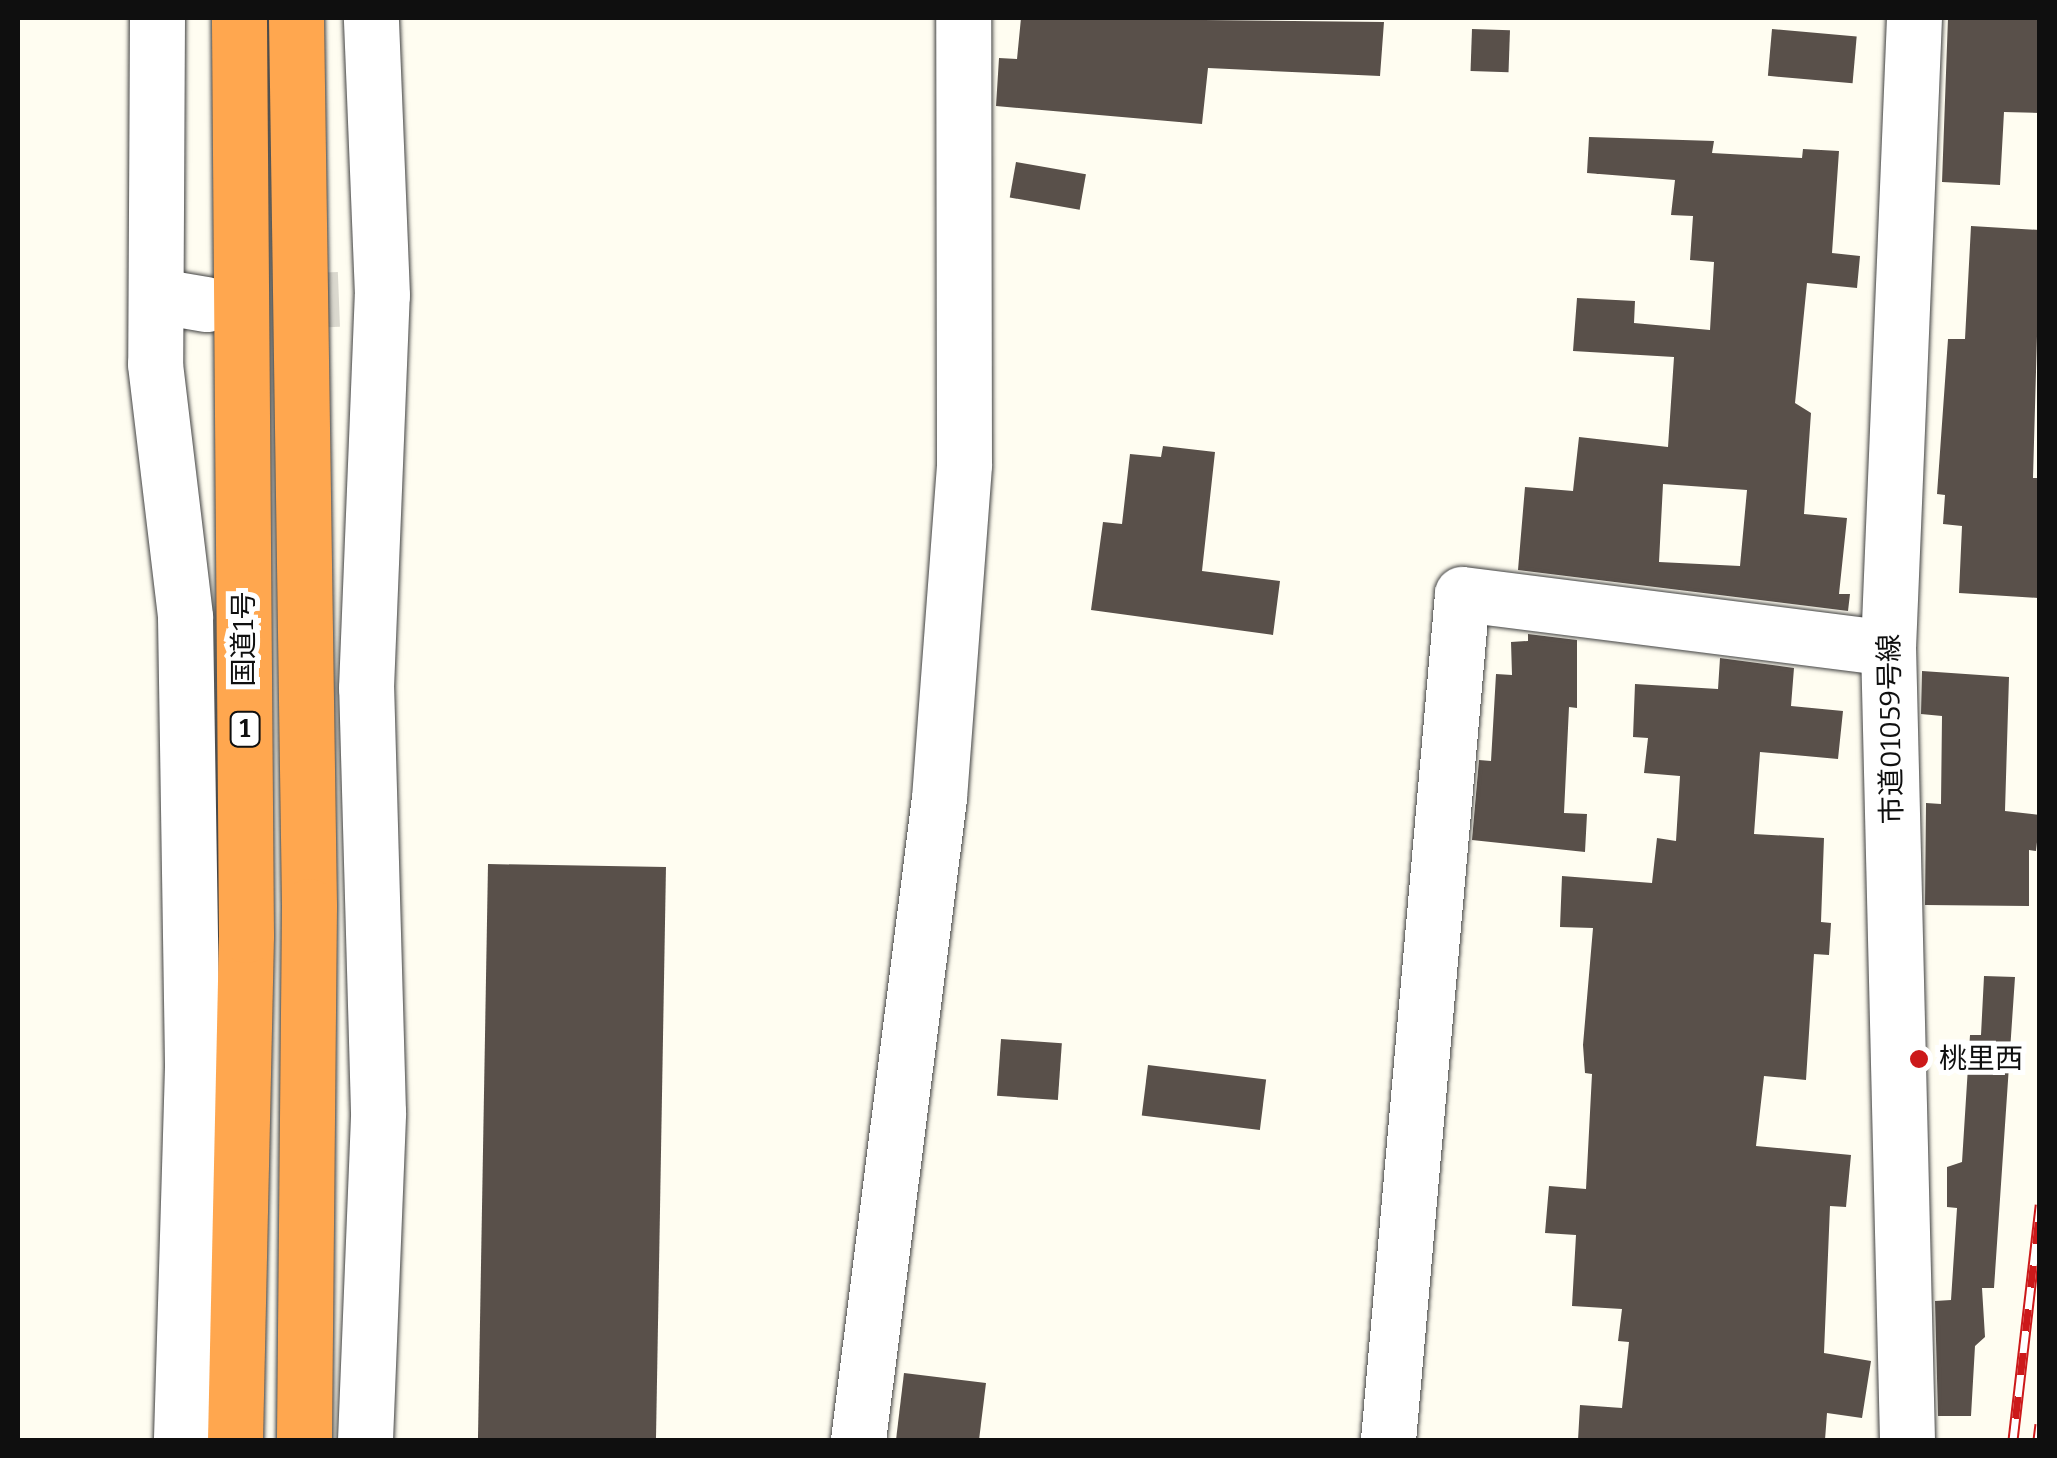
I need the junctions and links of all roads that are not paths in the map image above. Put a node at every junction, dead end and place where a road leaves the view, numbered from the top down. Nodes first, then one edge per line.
1 (157, 18) edge
2 (239, 18) edge
3 (296, 18) edge
4 (371, 18) edge
5 (963, 18) edge
6 (1914, 18) edge
7 (1888, 648) junction
8 (181, 1440) edge
9 (235, 1440) edge
10 (304, 1440) edge
11 (365, 1440) edge
12 (858, 1440) edge
13 (1388, 1440) edge
14 (1907, 1440) edge

1 - 8 street
2 - 9 highway, 国道1号 / 1
3 - 10 highway
4 - 11 street
5 - 12 street
6 - 7 street, 市道01059号線
7 - 13 street
7 - 14 street, 市道01059号線

